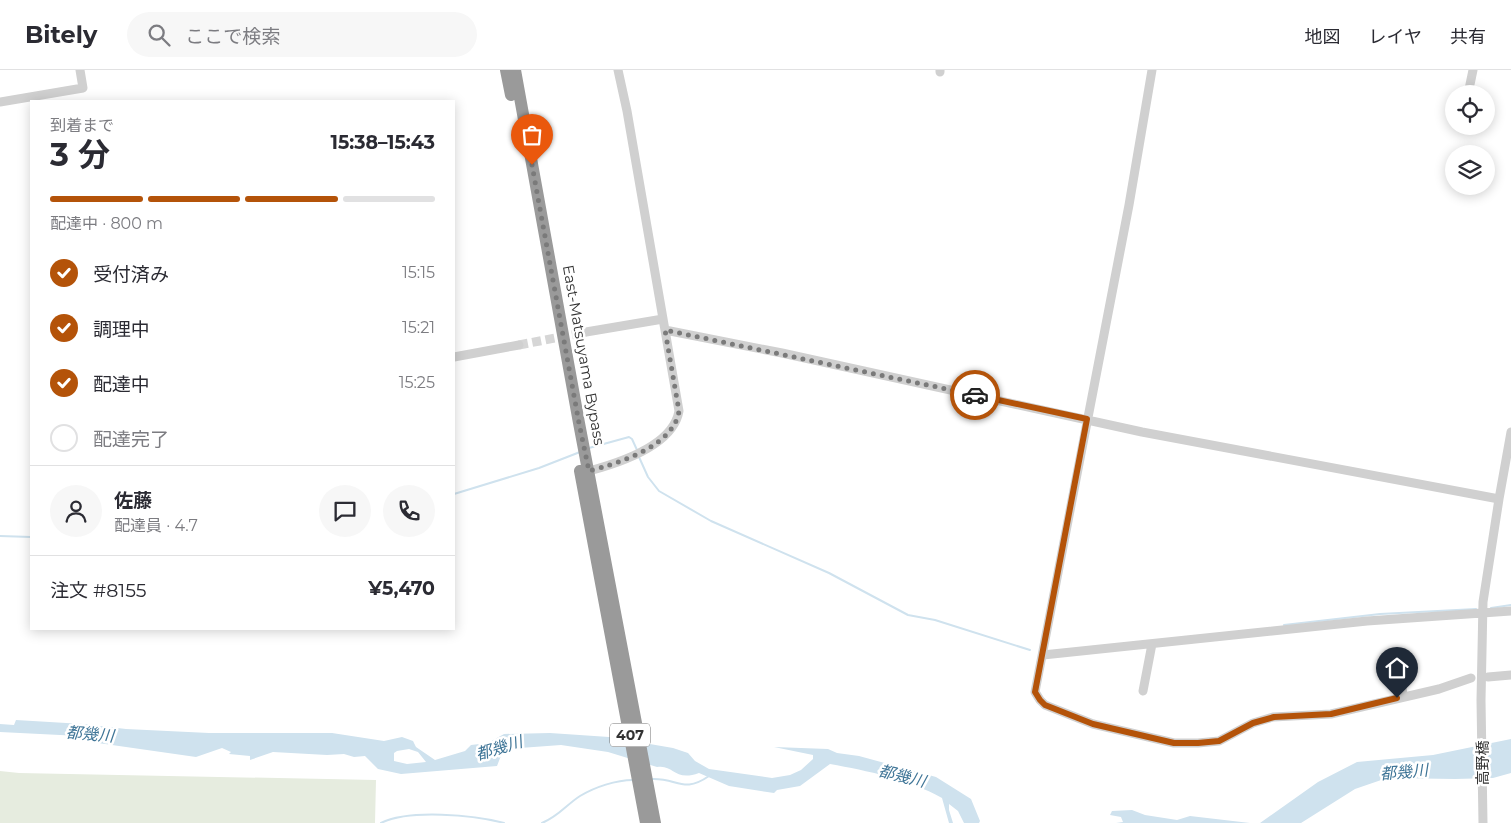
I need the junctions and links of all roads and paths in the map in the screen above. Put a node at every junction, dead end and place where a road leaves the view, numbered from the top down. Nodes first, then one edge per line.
1 (80, 70) edge
2 (506, 70) edge
3 (515, 70) edge
4 (618, 70) edge
5 (1152, 70) edge
6 (1473, 70) edge
7 (1470, 85) edge
8 (0, 102) edge
9 (663, 319) junction
10 (665, 330) junction
11 (586, 332) tunnel mouth
12 (519, 345) tunnel mouth
13 (455, 357) edge
14 (1087, 419) junction
15 (1511, 432) edge
16 (589, 471) junction
17 (1498, 499) junction
18 (1511, 611) edge
19 (1482, 613) junction
20 (1152, 644) junction
21 (618, 648) junction
22 (1043, 655) junction
23 (1400, 664) dead end
24 (1511, 675) edge
25 (1488, 677) dead end
26 (1471, 678) dead end
27 (1143, 691) dead end
28 (1403, 696) junction
29 (646, 823) edge
30 (655, 823) edge
31 (1483, 823) edge

1 - 8 street
2 - 21 highway, East-Matsuyama Bypass / 407
3 - 16 highway, East-Matsuyama Bypass / 407
4 - 9 street
5 - 14 street
6 - 7 street
9 - 10 street
9 - 11 street
10 - 14 street
10 - 16 street
12 - 13 street
14 - 17 street
14 - 22 street
15 - 17 street, 高野橋
16 - 21 highway, East-Matsuyama Bypass / 407
17 - 19 street, 高野橋
18 - 19 street
19 - 20 street
19 - 31 street, 高野橋
20 - 22 street
20 - 27 street
21 - 29 highway, East-Matsuyama Bypass / 407
21 - 30 highway, East-Matsuyama Bypass / 407
22 - 28 street
23 - 28 street
24 - 25 street
26 - 28 street

